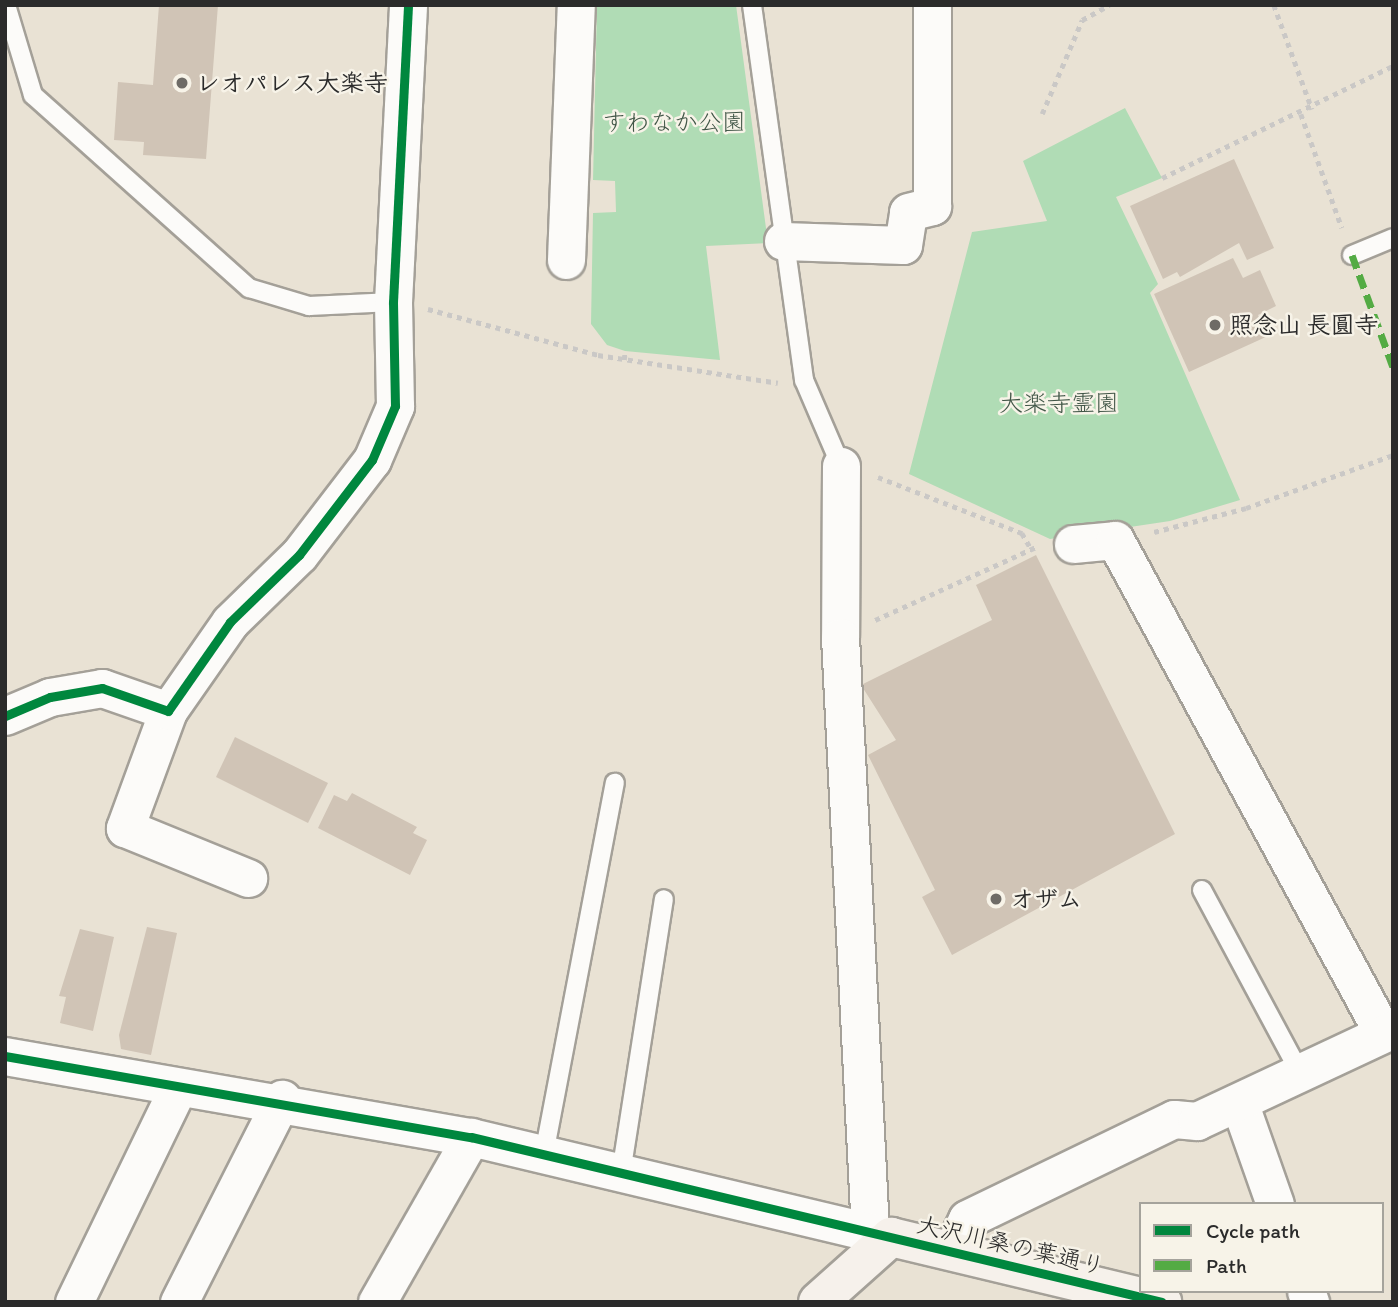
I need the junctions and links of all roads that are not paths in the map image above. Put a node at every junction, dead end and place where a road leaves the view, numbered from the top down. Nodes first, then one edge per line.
1 (6, 5) edge
2 (408, 5) edge
3 (576, 5) edge
4 (752, 5) edge
5 (932, 5) edge
6 (1393, 238) edge
7 (783, 241) junction
8 (1352, 255) road end
9 (566, 260) dead end
10 (393, 302) junction
11 (841, 466) joint
12 (1073, 544) road end
13 (168, 711) junction
14 (5, 716) edge
15 (615, 783) dead end
16 (248, 878) dead end
17 (1202, 890) dead end
18 (664, 899) dead end
19 (1388, 1031) edge
20 (5, 1056) edge
21 (1300, 1073) junction
22 (177, 1090) junction
23 (282, 1099) junction
24 (1239, 1102) junction
25 (471, 1137) junction
26 (544, 1154) junction
27 (621, 1173) junction
28 (1274, 1202) edge
29 (881, 1234) junction
30 (953, 1248) junction
31 (74, 1302) edge
32 (179, 1302) edge
33 (377, 1302) edge
34 (818, 1302) edge
35 (1163, 1302) edge

1 - 10 lane
2 - 10 street
3 - 9 street
4 - 7 lane
5 - 7 street
6 - 8 lane
7 - 11 lane
10 - 13 street
11 - 29 street
12 - 19 street
13 - 14 street
13 - 16 street
15 - 26 lane
17 - 21 lane
18 - 27 lane
19 - 21 street
20 - 22 street
21 - 24 street
22 - 23 street
22 - 31 street
23 - 25 street
23 - 32 street
24 - 28 street
24 - 30 street
25 - 26 street
25 - 33 street
26 - 27 street
27 - 29 street
29 - 30 street, 大沢川桑の葉通り
29 - 34 street, 大沢川桑の葉通り
30 - 35 street, 大沢川桑の葉通り

